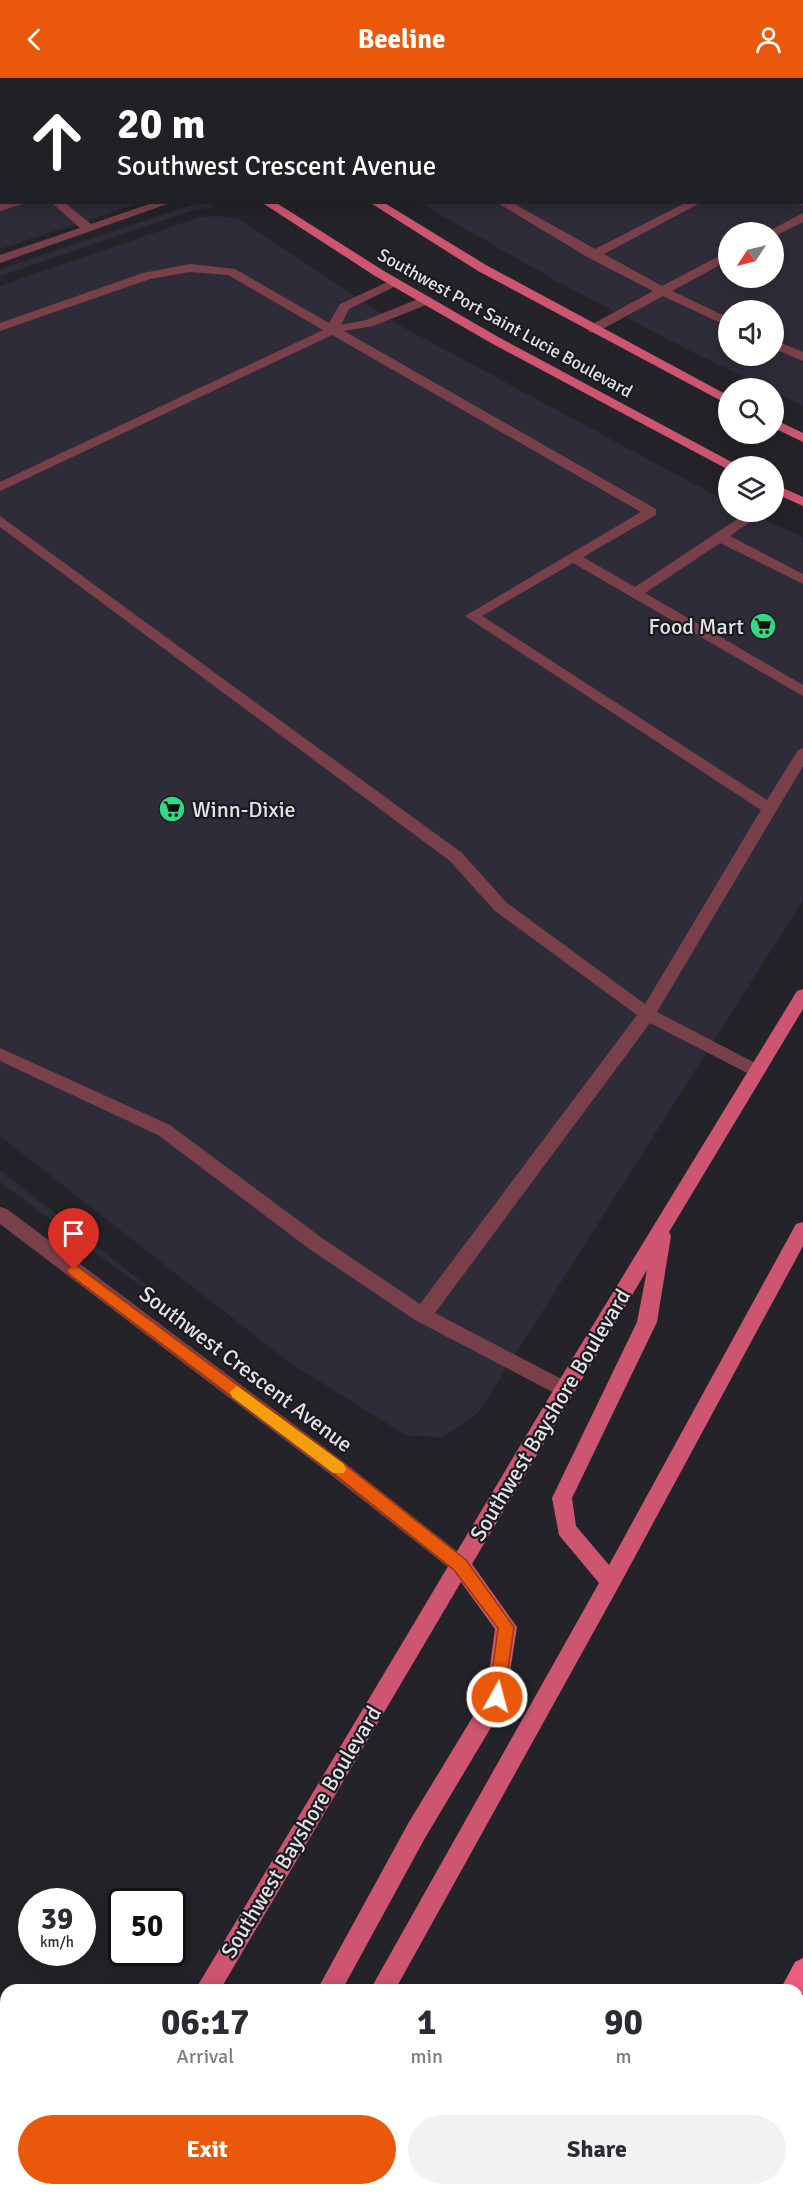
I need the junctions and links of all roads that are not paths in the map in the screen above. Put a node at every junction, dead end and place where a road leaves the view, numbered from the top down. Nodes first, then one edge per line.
1 (58, 204) edge
2 (162, 204) edge
3 (269, 204) edge
4 (377, 204) edge
5 (504, 204) edge
6 (693, 204) edge
7 (803, 217) edge
8 (784, 226) edge
9 (89, 229) junction
10 (593, 255) junction
11 (0, 259) edge
12 (718, 261) edge
13 (396, 283) junction
14 (660, 290) junction
15 (427, 300) junction
16 (718, 317) edge
17 (0, 327) edge
18 (593, 329) junction
19 (333, 330) junction
20 (784, 348) edge
21 (803, 357) edge
22 (718, 394) edge
23 (784, 428) edge
24 (803, 438) edge
25 (718, 459) edge
26 (0, 487) edge
27 (784, 496) edge
28 (803, 502) edge
29 (0, 520) edge
30 (742, 522) edge
31 (720, 537) junction
32 (573, 557) junction
33 (803, 580) edge
34 (635, 593) junction
35 (803, 691) edge
36 (803, 753) edge
37 (770, 809) junction
38 (803, 995) edge
39 (646, 1014) junction
40 (0, 1054) edge
41 (757, 1071) junction
42 (0, 1214) edge
43 (663, 1225) junction
44 (803, 1229) edge
45 (422, 1315) junction
46 (564, 1390) junction
47 (460, 1565) junction
48 (611, 1582) junction
49 (803, 1970) edge
50 (211, 1984) edge
51 (332, 1984) edge
52 (385, 1984) edge
53 (795, 1984) edge

1 - 9 street
2 - 9 street
3 - 13 main road, Southwest Port Saint Lucie Boulevard
4 - 18 main road, Southwest Port Saint Lucie Boulevard
5 - 10 street
6 - 10 street
7 - 8 street
9 - 11 street
10 - 14 street
12 - 14 street
13 - 15 main road, Southwest Port Saint Lucie Boulevard
13 - 19 street
14 - 16 street
14 - 18 street
15 - 19 street
15 - 25 main road, Southwest Port Saint Lucie Boulevard
17 - 19 street
18 - 22 main road, Southwest Port Saint Lucie Boulevard
19 - 26 street
19 - 32 street
20 - 21 street
23 - 24 main road
27 - 28 main road
29 - 39 street
30 - 31 street
31 - 33 street
31 - 34 street
32 - 34 street
32 - 37 street
34 - 35 street
36 - 37 street
37 - 39 street
38 - 41 main road, Southwest Bayshore Boulevard
39 - 41 street
39 - 45 street
40 - 45 street
41 - 43 main road, Southwest Bayshore Boulevard
42 - 47 street, Southwest Crescent Avenue
43 - 46 main road, Southwest Bayshore Boulevard
43 - 48 main road
44 - 48 main road
45 - 46 street
46 - 47 main road, Southwest Bayshore Boulevard
47 - 50 main road, Southwest Bayshore Boulevard
47 - 51 main road
48 - 52 main road
49 - 53 highway

